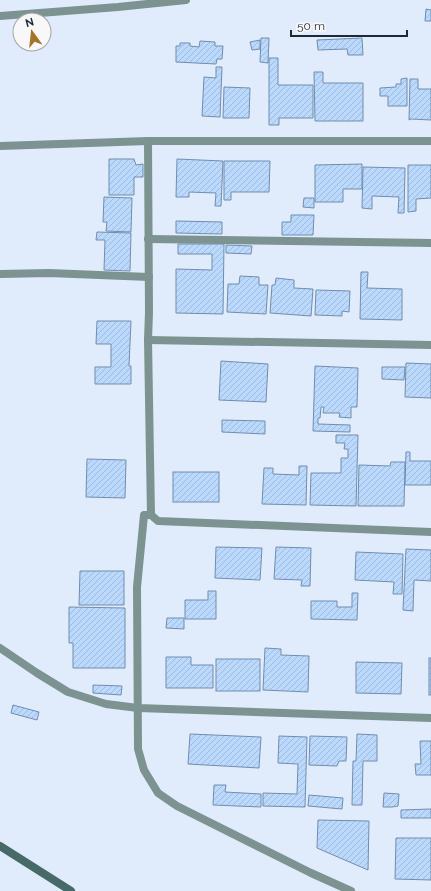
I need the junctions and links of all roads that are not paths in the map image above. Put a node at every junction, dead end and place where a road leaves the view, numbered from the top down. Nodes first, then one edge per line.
1 (186, 0) edge
2 (0, 16) edge
3 (148, 141) junction
4 (431, 141) edge
5 (0, 146) edge
6 (148, 239) junction
7 (431, 243) edge
8 (0, 274) edge
9 (148, 277) junction
10 (148, 340) junction
11 (431, 345) edge
12 (151, 515) junction
13 (431, 532) edge
14 (0, 648) edge
15 (138, 708) junction
16 (431, 718) edge
17 (0, 846) edge
18 (71, 891) edge
19 (351, 891) edge

1 - 2 street
3 - 4 street
3 - 5 street
3 - 6 street
6 - 7 street
6 - 9 street
8 - 9 street
9 - 10 street
10 - 11 street
10 - 12 street
12 - 13 street
12 - 15 street
14 - 15 street
15 - 16 street
15 - 19 street
17 - 18 main road

